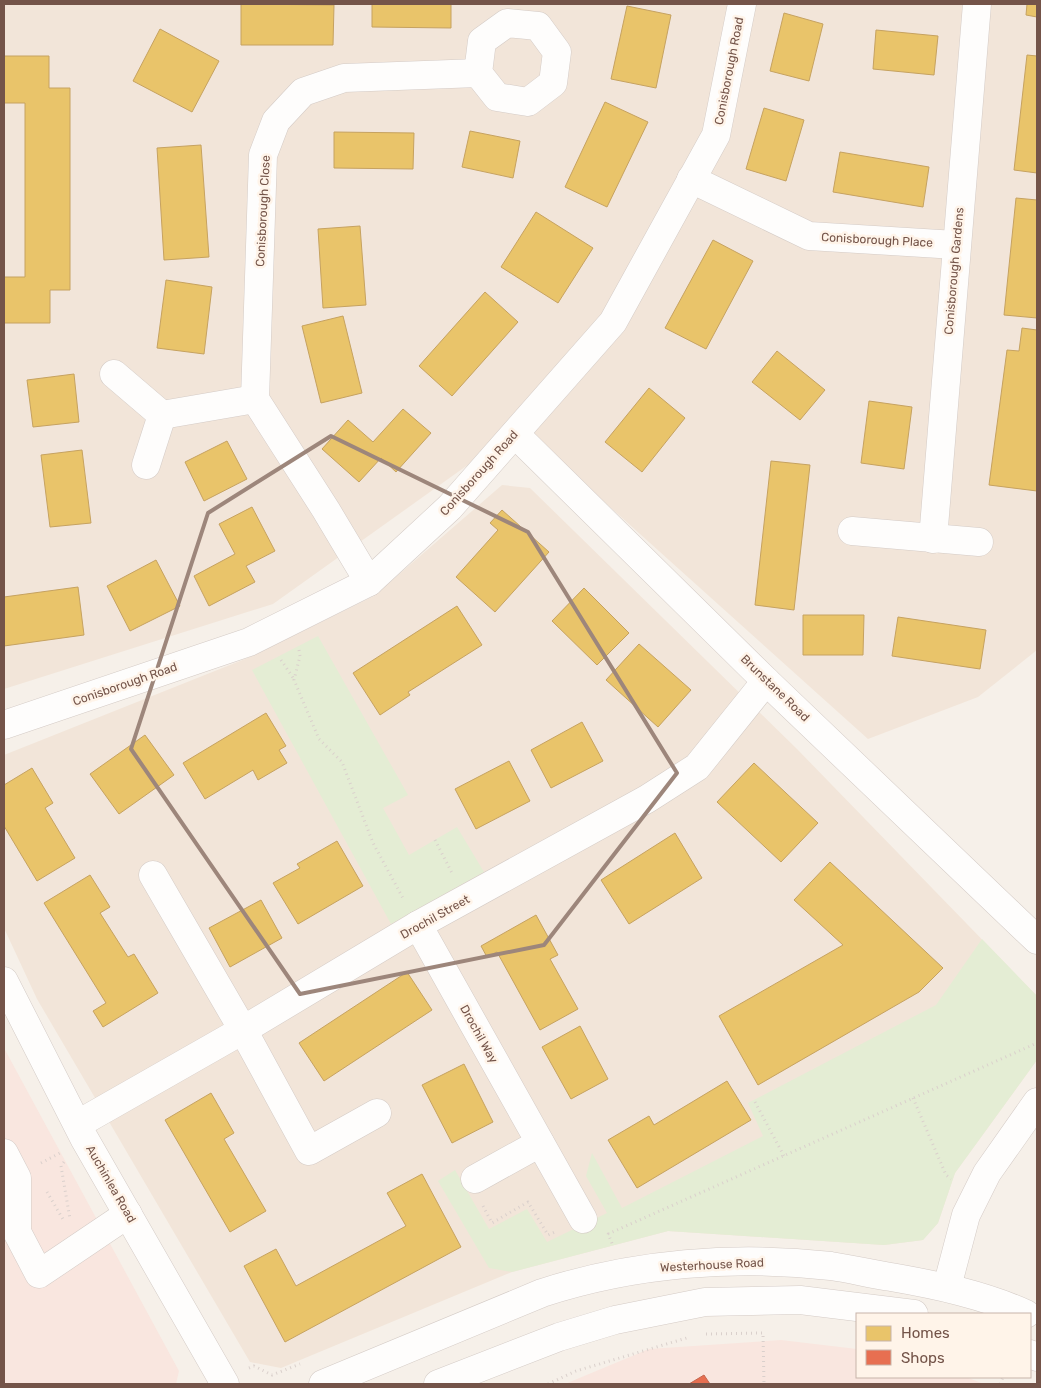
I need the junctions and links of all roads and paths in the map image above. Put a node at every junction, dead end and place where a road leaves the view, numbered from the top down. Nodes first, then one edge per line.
1 (742, 4) edge
2 (977, 4) edge
3 (478, 73) dead end
4 (691, 180) junction
5 (956, 245) junction
6 (114, 374) dead end
7 (255, 399) junction
8 (162, 415) junction
9 (515, 434) junction
10 (146, 465) dead end
11 (852, 531) dead end
12 (933, 539) junction
13 (979, 542) dead end
14 (369, 582) junction
15 (291, 621) junction
16 (766, 681) junction
17 (4, 725) edge
18 (435, 840) dead end
19 (153, 875) dead end
20 (466, 899) junction
21 (418, 925) junction
22 (1037, 940) edge
23 (4, 981) edge
24 (243, 1030) junction
25 (1037, 1043) edge
26 (914, 1098) junction
27 (755, 1102) dead end
28 (1037, 1102) edge
29 (377, 1113) dead end
30 (78, 1124) junction
31 (540, 1143) junction
32 (4, 1152) edge
33 (784, 1156) junction
34 (40, 1164) dead end
35 (475, 1178) dead end
36 (47, 1192) dead end
37 (975, 1196) junction
38 (128, 1214) junction
39 (583, 1219) dead end
40 (608, 1234) dead end
41 (947, 1287) junction
42 (705, 1302) junction
43 (906, 1313) edge
44 (1022, 1313) edge
45 (700, 1334) junction
46 (225, 1384) edge
47 (323, 1384) edge
48 (438, 1384) edge
49 (548, 1384) edge
50 (764, 1384) edge

1 - 4 street, Conisborough Road
2 - 5 street, Conisborough Gardens
3 - 7 street, Conisborough Close
4 - 5 street, Conisborough Place
4 - 9 street, Conisborough Road
5 - 12 street, Conisborough Gardens
6 - 8 street
7 - 8 street
7 - 14 street
8 - 10 street
9 - 14 street, Conisborough Road
9 - 16 street, Brunstane Road
11 - 12 street
12 - 13 street
14 - 15 street, Conisborough Road
15 - 17 street, Conisborough Road
15 - 21 path
16 - 20 street, Drochil Street
16 - 22 street, Brunstane Road
18 - 20 path
19 - 24 street
20 - 21 street, Drochil Street
21 - 24 street, Drochil Street
21 - 31 street, Drochil Way
23 - 30 street, Auchinlea Road
24 - 29 street
24 - 30 street, Drochil Street
25 - 26 path
26 - 33 path
26 - 37 path
27 - 33 path
28 - 37 street
30 - 38 street, Auchinlea Road
31 - 35 street
31 - 39 street, Drochil Way
32 - 38 street
33 - 40 path
34 - 36 path
37 - 41 street
38 - 46 street, Auchinlea Road
41 - 44 street, Westerhouse Road
41 - 47 street, Westerhouse Road
42 - 43 street
42 - 45 path
42 - 48 street
45 - 49 path
45 - 50 path

